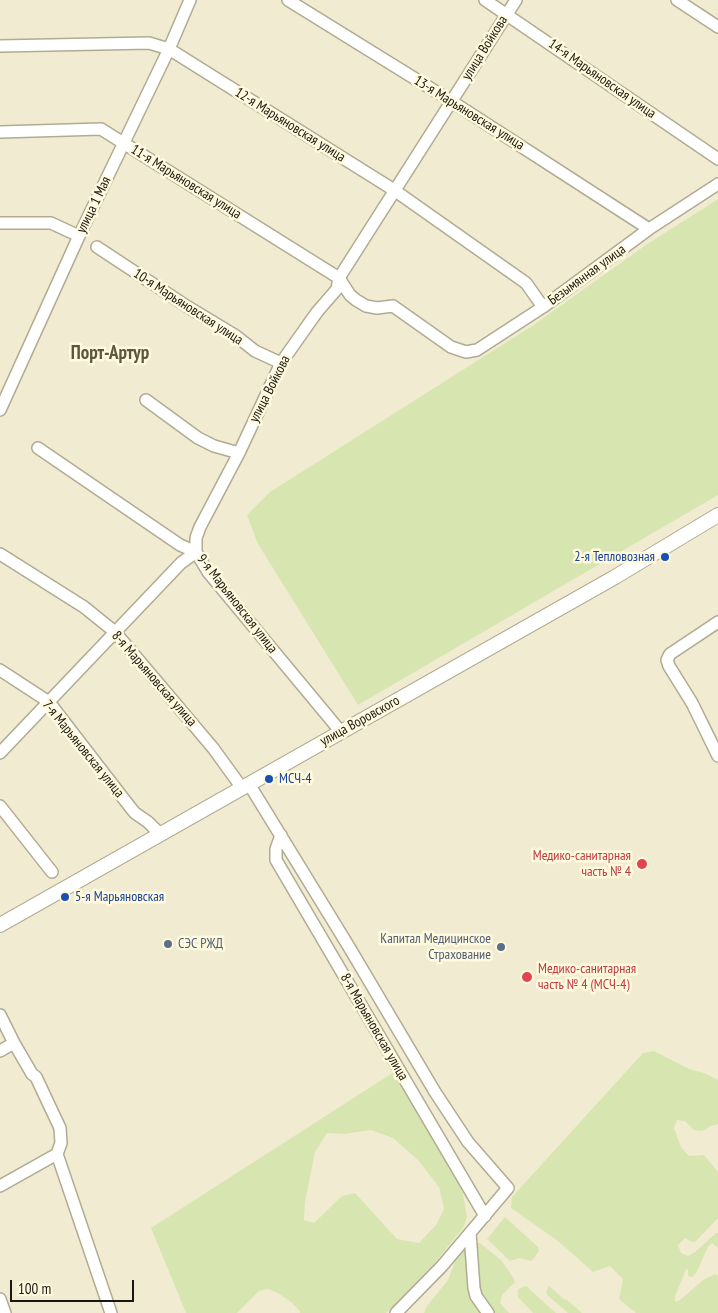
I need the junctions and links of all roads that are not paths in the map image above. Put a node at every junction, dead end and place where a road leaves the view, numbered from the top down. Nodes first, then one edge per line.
1 (190, 0) edge
2 (288, 0) edge
3 (485, 0) edge
4 (516, 0) edge
5 (677, 0) edge
6 (507, 14) junction
7 (718, 27) edge
8 (0, 46) edge
9 (169, 49) junction
10 (452, 101) junction
11 (0, 132) edge
12 (124, 143) junction
13 (718, 159) edge
14 (718, 184) edge
15 (394, 190) junction
16 (0, 223) edge
17 (650, 229) junction
18 (79, 236) junction
19 (97, 247) dead end
20 (339, 278) junction
21 (333, 295) junction
22 (350, 296) junction
23 (543, 307) junction
24 (282, 363) junction
25 (146, 400) dead end
26 (0, 410) edge
27 (38, 448) dead end
28 (239, 453) junction
29 (718, 515) edge
30 (196, 552) junction
31 (0, 554) edge
32 (718, 622) edge
33 (115, 632) junction
34 (0, 670) edge
35 (49, 702) junction
36 (341, 732) junction
37 (0, 753) edge
38 (718, 756) edge
39 (246, 786) junction
40 (0, 806) edge
41 (160, 834) junction
42 (281, 835) junction
43 (52, 872) dead end
44 (0, 925) edge
45 (0, 1015) edge
46 (14, 1043) junction
47 (0, 1051) edge
48 (57, 1154) junction
49 (0, 1186) edge
50 (485, 1216) junction
51 (470, 1234) junction
52 (0, 1299) edge
53 (5, 1313) edge
54 (111, 1313) edge
55 (396, 1313) edge
56 (488, 1313) edge

1 - 9 street, улица 1 Мая
2 - 10 street, 13-я Марьяновская улица
3 - 6 street, 14-я Марьяновская улица
4 - 6 street, улица Войкова
5 - 7 street
6 - 10 street, улица Войкова
6 - 13 street, 14-я Марьяновская улица
8 - 9 street, 12-я Марьяновская улица
9 - 12 street, улица 1 Мая
9 - 15 street, 12-я Марьяновская улица
10 - 15 street, улица Войкова
10 - 17 street, 13-я Марьяновская улица
11 - 12 street, 11-я Марьяновская улица
12 - 18 street, улица 1 Мая
12 - 20 street, 11-я Марьяновская улица
14 - 17 street, Безымянная улица
15 - 20 street, улица Войкова
15 - 23 street, 12-я Марьяновская улица
16 - 18 street
17 - 23 street, Безымянная улица
18 - 26 street, улица 1 Мая
19 - 24 street, 10-я Марьяновская улица
20 - 21 street, улица Войкова
20 - 22 street, 11-я Марьяновская улица
21 - 22 street
21 - 24 street, улица Войкова
22 - 23 street, Безымянная улица
24 - 28 street, улица Войкова
25 - 28 street
27 - 30 street, 9-я Марьяновская улица
28 - 30 street, улица Войкова
29 - 36 main road, улица Воровского
30 - 33 street
30 - 36 street, 9-я Марьяновская улица
31 - 33 street, 8-я Марьяновская улица
32 - 38 street
33 - 35 street
33 - 39 street, 8-я Марьяновская улица
34 - 35 street, 7-я Марьяновская улица
35 - 37 street
35 - 41 street, 7-я Марьяновская улица
36 - 39 main road, улица Воровского
39 - 41 main road, улица Воровского
39 - 42 street, 8-я Марьяновская улица
40 - 43 street
41 - 44 main road, улица Воровского
42 - 50 street, 8-я Марьяновская улица
42 - 50 street, 8-я Марьяновская улица
45 - 46 street
46 - 47 street
46 - 48 street
48 - 49 street
48 - 54 street
50 - 51 street
51 - 55 street
51 - 56 street
52 - 53 street

